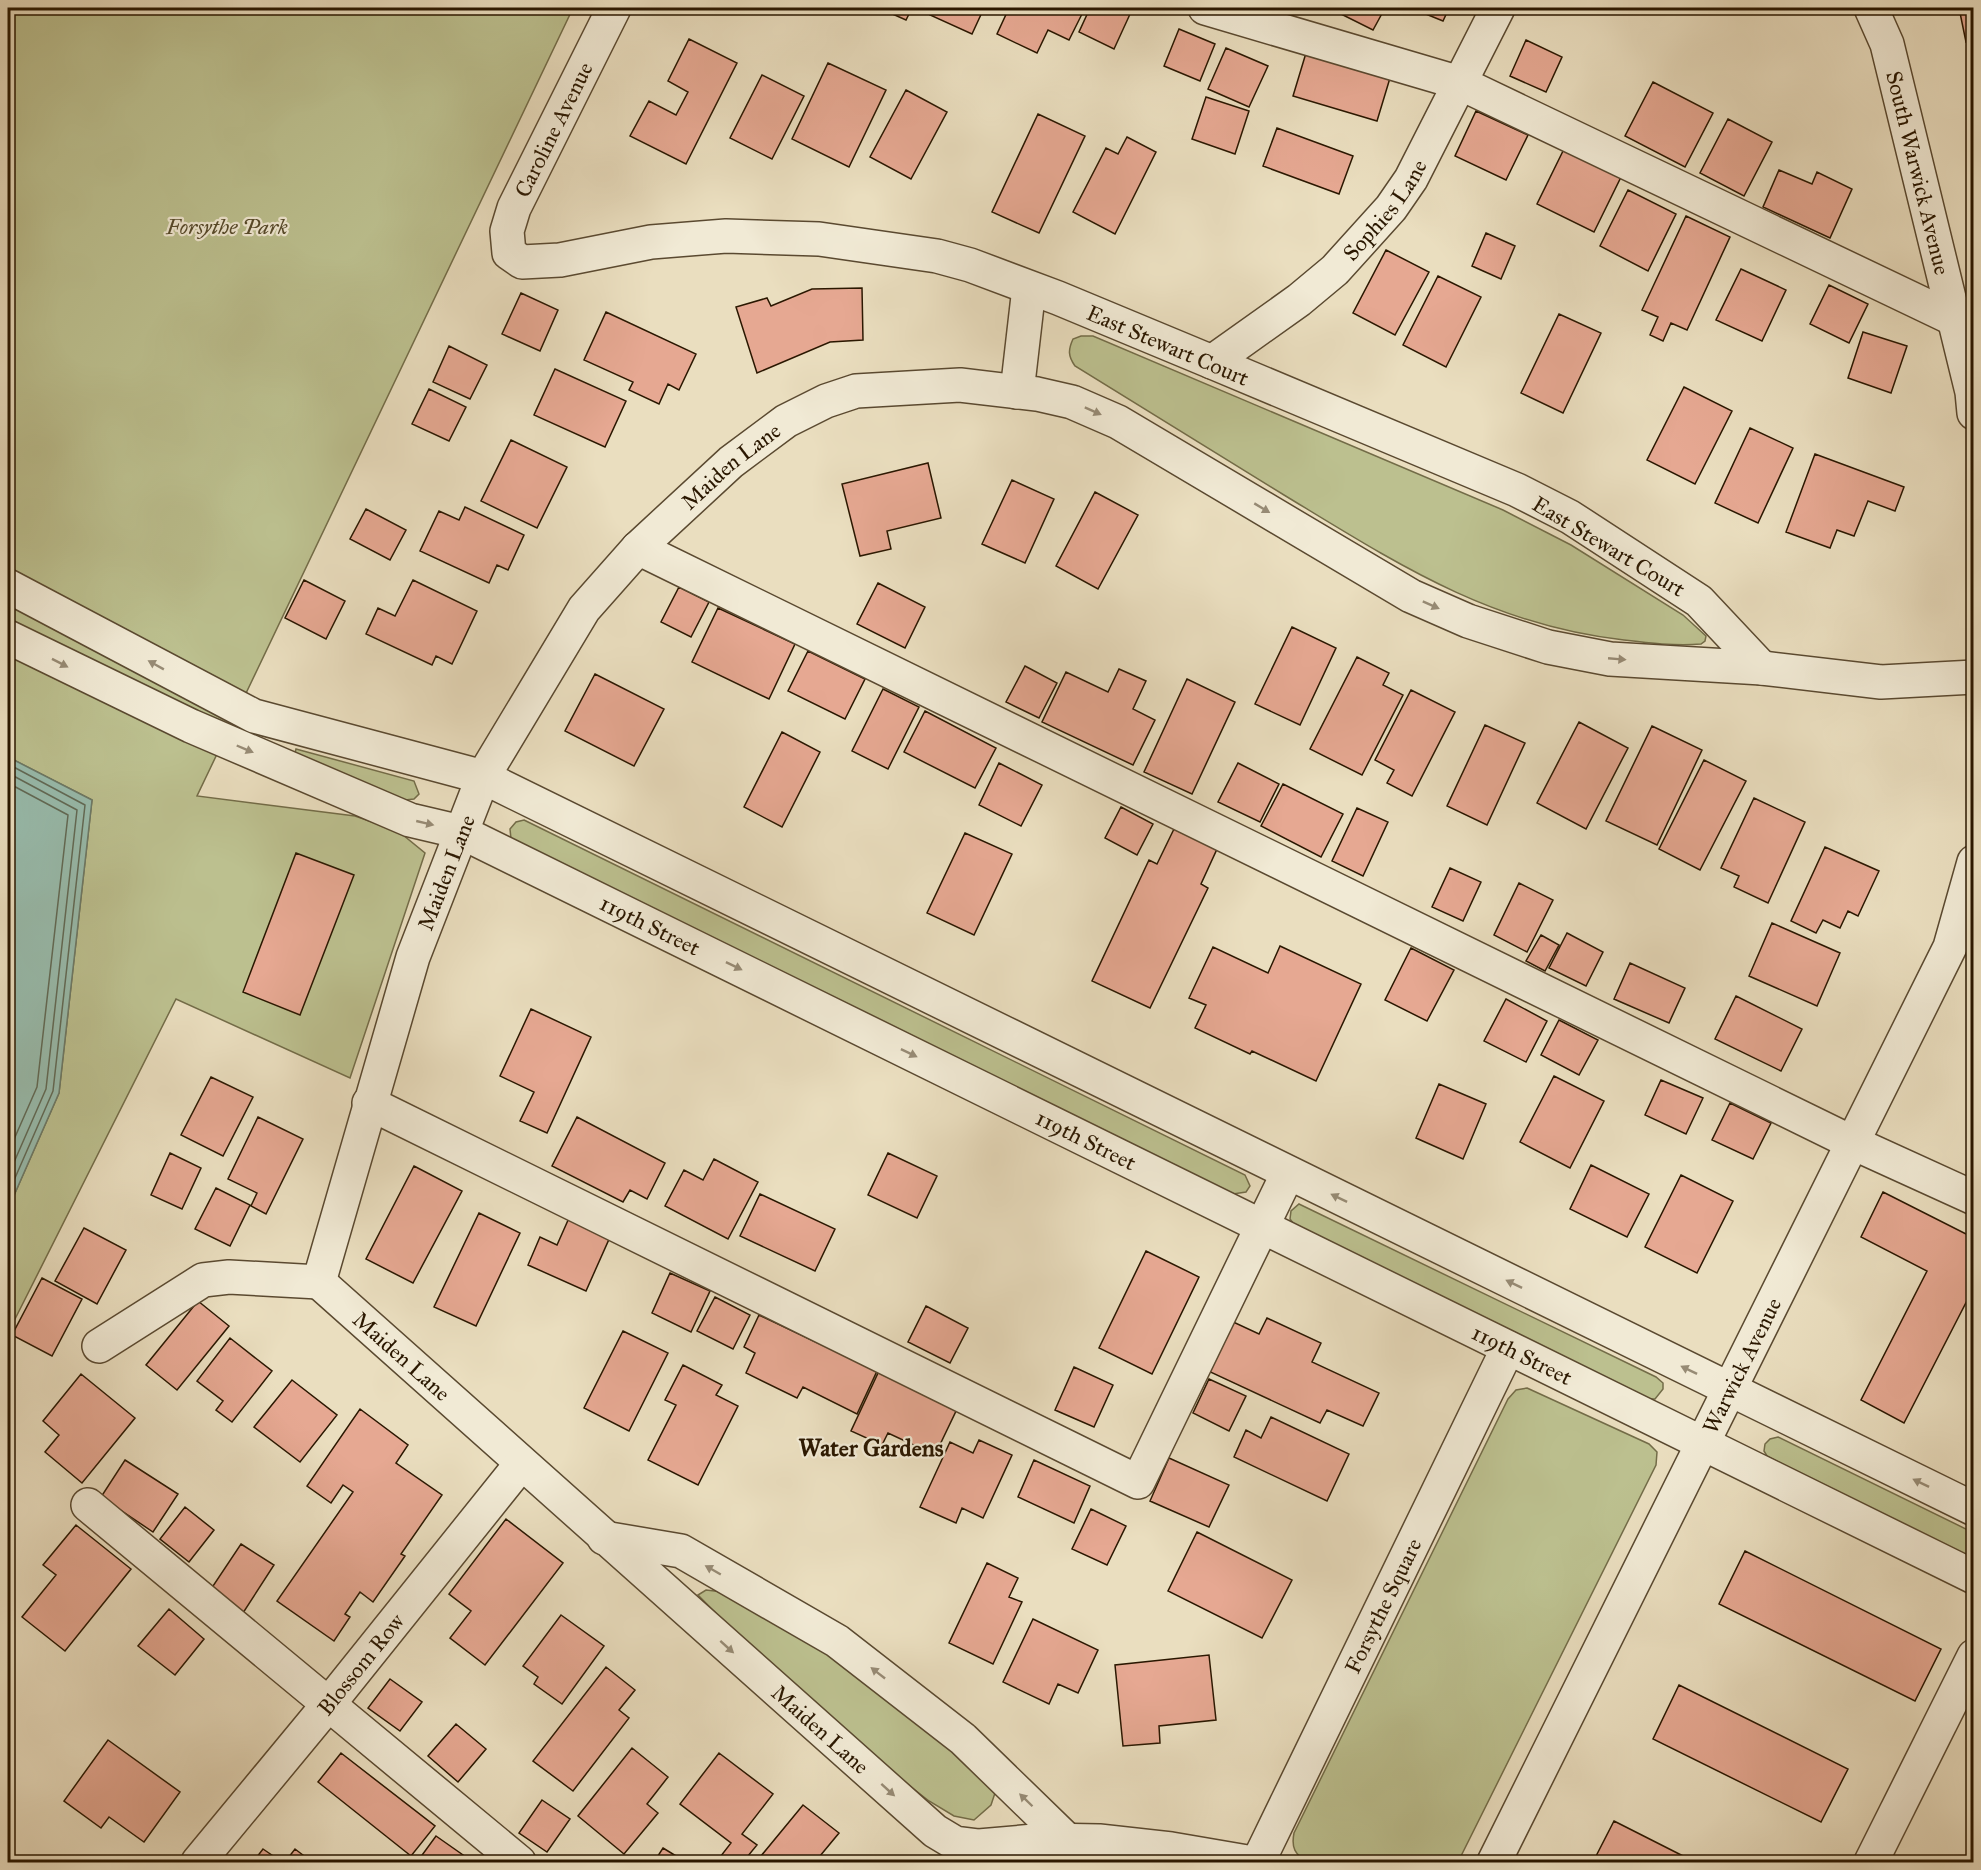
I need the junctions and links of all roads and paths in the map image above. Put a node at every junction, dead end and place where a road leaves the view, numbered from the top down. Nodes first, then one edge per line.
1 (614, 8) edge
2 (1205, 8) edge
3 (1498, 8) edge
4 (1871, 8) edge
5 (1460, 82) junction
6 (509, 253) joint
7 (1044, 293) junction
8 (1954, 319) junction
9 (1212, 362) junction
10 (1027, 393) junction
11 (1974, 413) edge
12 (638, 548) junction
13 (8, 586) edge
14 (8, 637) edge
15 (1762, 668) junction
16 (1974, 677) edge
17 (483, 777) junction
18 (461, 832) junction
19 (1974, 862) edge
20 (369, 1103) junction
21 (1851, 1142) junction
22 (1288, 1173) junction
23 (1974, 1198) edge
24 (1262, 1226) junction
25 (319, 1282) junction
26 (99, 1346) dead end
27 (1508, 1348) junction
28 (1729, 1389) junction
29 (1702, 1443) junction
30 (521, 1464) junction
31 (88, 1505) dead end
32 (1974, 1509) edge
33 (604, 1538) junction
34 (1974, 1577) edge
35 (1974, 1656) edge
36 (327, 1706) junction
37 (1068, 1841) junction
38 (967, 1855) edge
39 (198, 1863) edge
40 (519, 1863) edge
41 (1247, 1863) edge
42 (1258, 1863) edge
43 (1494, 1863) edge
44 (1871, 1863) edge

1 - 6 street, Caroline Avenue
2 - 5 street
3 - 5 street, Sophies Lane
4 - 8 street, South Warwick Avenue
5 - 8 street
5 - 9 street, Sophies Lane
6 - 7 street, East Stewart Court
7 - 9 street, East Stewart Court
7 - 10 street
8 - 11 street, South Warwick Avenue
9 - 15 street, East Stewart Court
10 - 12 street, Maiden Lane
10 -> 15 street
12 - 17 street, Maiden Lane
12 - 21 street
17 -> 13 street
14 -> 18 street, 119th Street
15 - 16 street
17 - 18 street, Maiden Lane
17 - 22 street
18 - 20 street, Maiden Lane
18 -> 24 street, 119th Street
19 - 21 street, Warwick Avenue
20 - 24 street
20 - 25 street, Maiden Lane
21 - 23 street
21 - 28 street, Warwick Avenue
22 - 24 street
28 -> 22 street
24 - 27 street, 119th Street
25 - 26 street
25 - 30 street, Maiden Lane
27 - 29 street, 119th Street
27 - 42 street, Forsythe Square
28 - 29 street, Warwick Avenue
32 -> 28 street
29 - 34 street, 119th Street
29 - 43 street, Warwick Avenue
30 - 33 street, Maiden Lane
30 - 36 street, Blossom Row
31 - 36 street
37 -> 33 street
33 -> 38 street, Maiden Lane
35 - 44 street
36 - 39 street, Blossom Row
36 - 40 street
37 - 38 street, Maiden Lane
37 - 41 street, Maiden Lane

